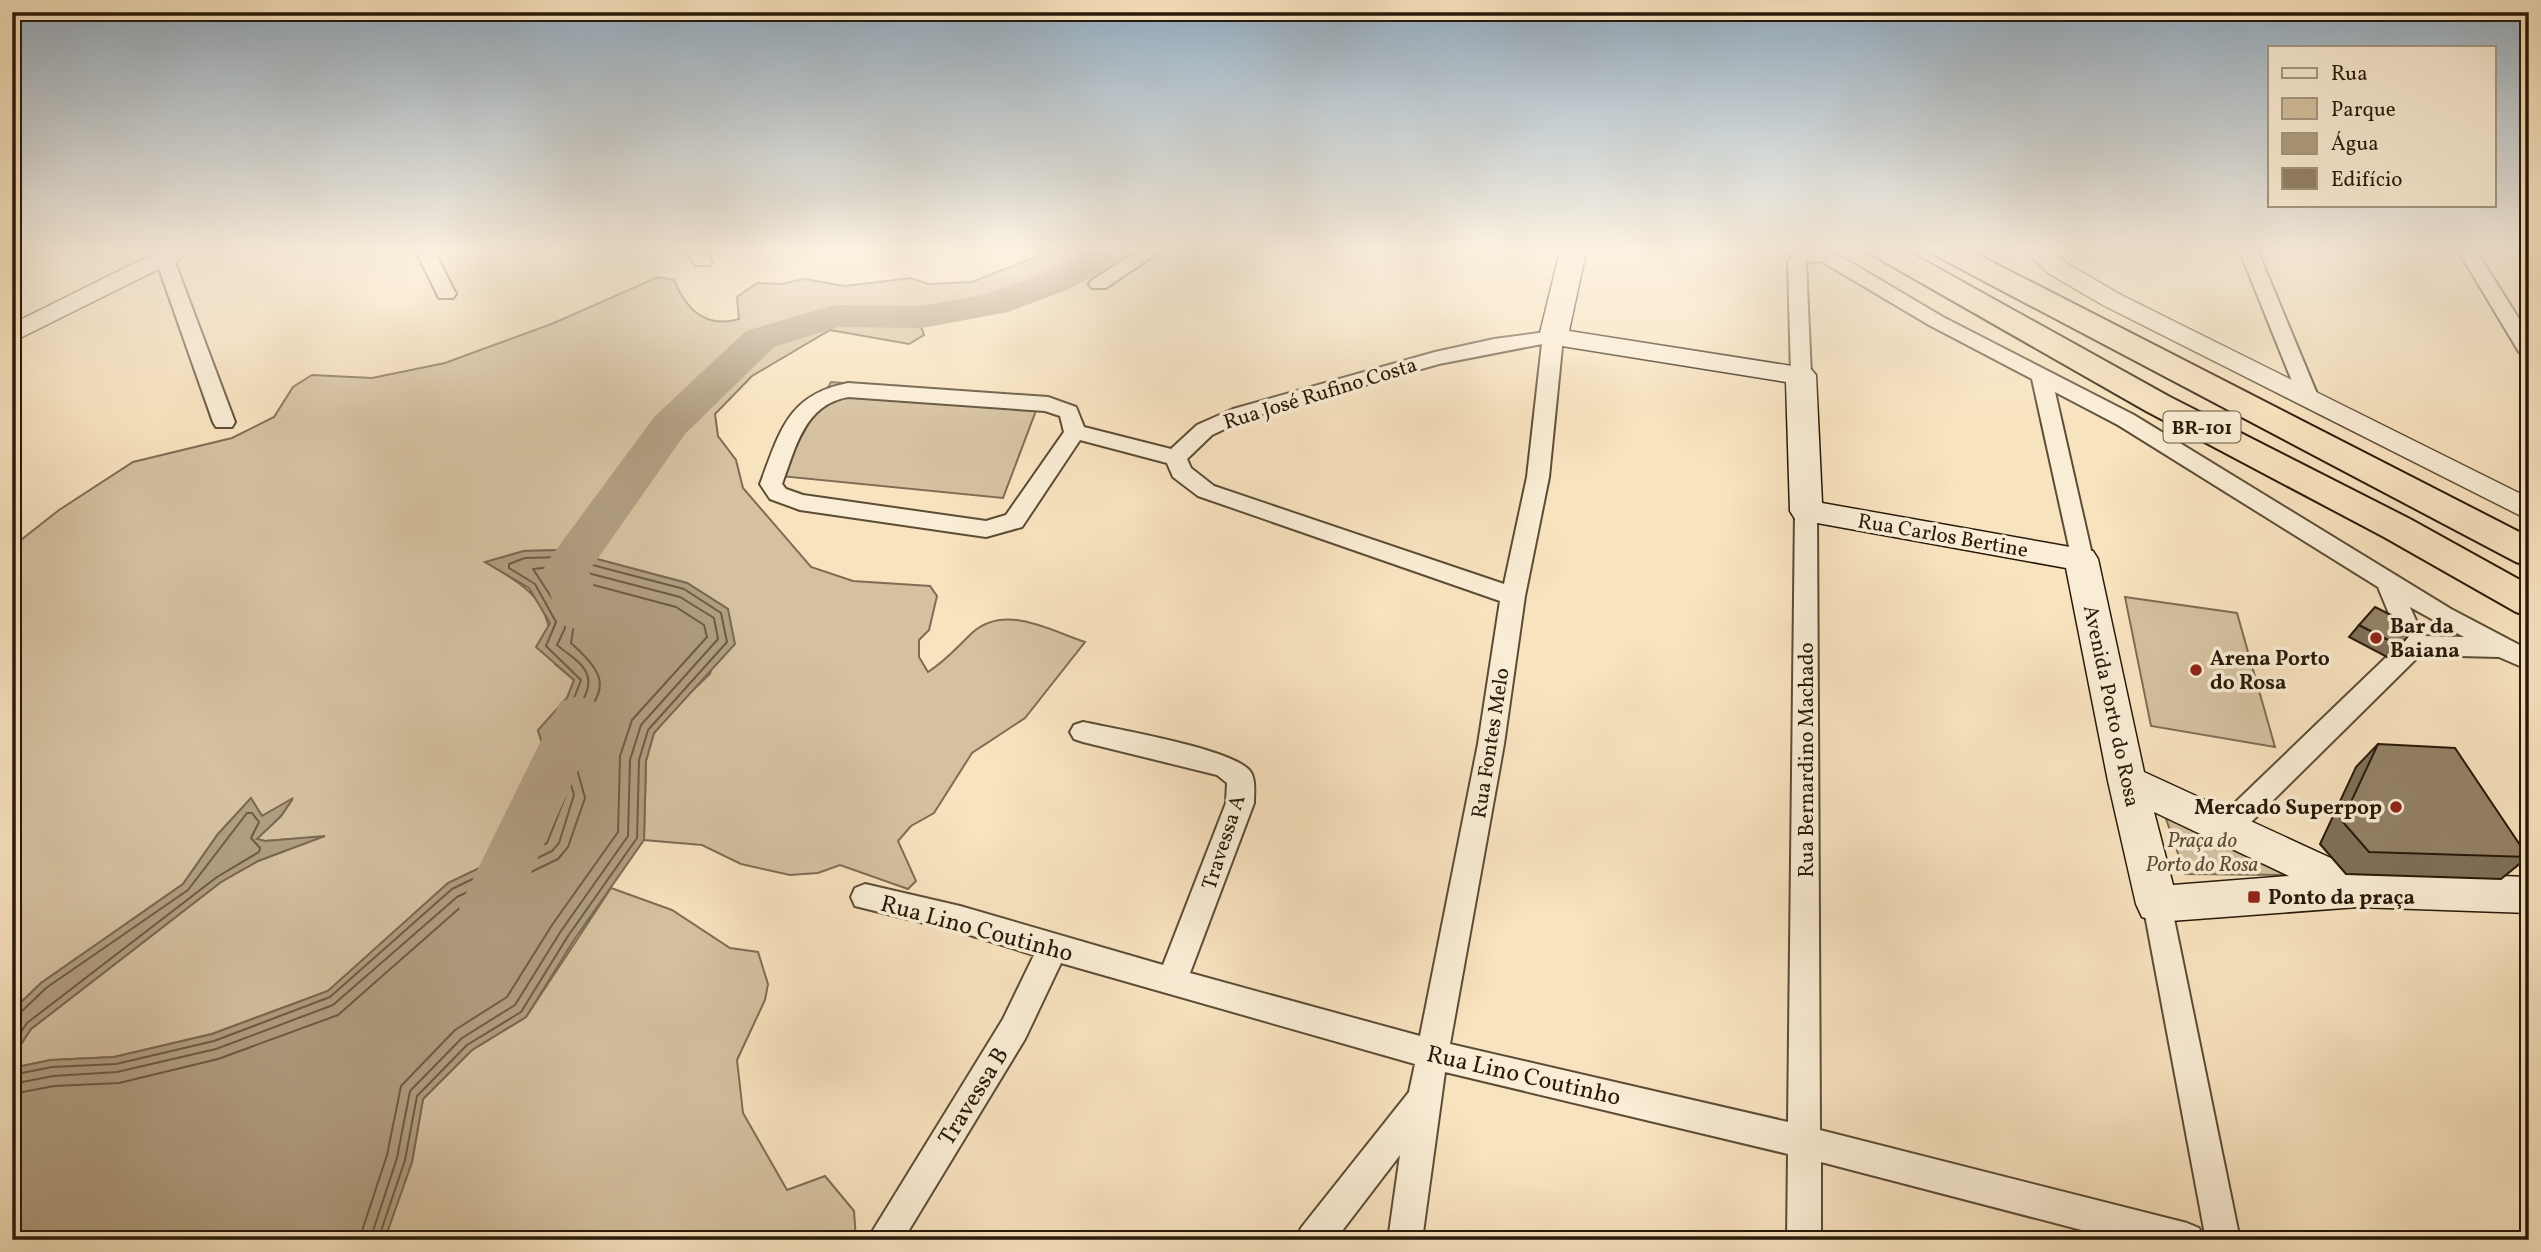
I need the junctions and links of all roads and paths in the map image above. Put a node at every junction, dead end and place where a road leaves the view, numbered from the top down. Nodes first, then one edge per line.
1 (68, 305) edge
2 (190, 305) edge
3 (1560, 305) edge
4 (1800, 305) edge
5 (1913, 305) edge
6 (1983, 305) edge
7 (2052, 305) edge
8 (2070, 305) edge
9 (2123, 305) edge
10 (2271, 305) edge
11 (2519, 319) edge
12 (12, 334) edge
13 (1553, 337) junction
14 (2529, 352) edge
15 (1801, 375) junction
16 (2042, 379) junction
17 (2309, 401) junction
18 (2261, 416) junction
19 (224, 422) dead end
20 (1076, 432) junction
21 (1176, 458) junction
22 (2529, 510) edge
23 (1806, 511) junction
24 (2529, 553) edge
25 (2081, 559) junction
26 (2388, 580) junction
27 (1513, 596) junction
28 (2529, 602) edge
29 (2414, 645) junction
30 (2501, 648) junction
31 (2529, 661) edge
32 (1083, 732) dead end
33 (2127, 781) junction
34 (2228, 827) junction
35 (2358, 889) junction
36 (2529, 895) edge
37 (865, 897) dead end
38 (2157, 904) junction
39 (1053, 948) junction
40 (1172, 981) junction
41 (1435, 1055) junction
42 (1424, 1099) junction
43 (1805, 1142) junction
44 (884, 1240) edge
45 (1313, 1240) edge
46 (1405, 1240) edge
47 (1804, 1240) edge
48 (2187, 1240) edge
49 (2223, 1240) edge

1 - 12 street
2 - 19 street
3 - 13 main road, Rua Fontes Melo
4 - 15 street, Rua Bernardino Machado
5 - 16 street
6 - 28 highway, BR-101
7 - 18 highway, BR-101
8 - 18 highway
9 - 17 street
10 - 17 street
11 - 14 street
13 - 15 main road, Rua José Rufino Costa
13 - 21 street, Rua José Rufino Costa
13 - 27 street, Rua Fontes Melo
15 - 23 main road, Rua Bernardino Machado
16 - 25 street, Avenida Porto do Rosa
16 - 26 street
17 - 22 street
18 - 24 highway, BR-101
20 - 20 street
20 - 21 street
21 - 27 street
23 - 25 main road, Rua Carlos Bertine
23 - 43 street, Rua Bernardino Machado
25 - 33 main road, Avenida Porto do Rosa
26 - 29 street
26 - 30 street
27 - 41 street, Rua Fontes Melo
29 - 30 street
29 - 34 street
30 - 31 street
32 - 40 street, Travessa A
33 - 34 main road
33 - 38 main road, Avenida Porto do Rosa
34 - 35 main road
35 - 36 main road
35 - 38 main road
37 - 39 street, Rua Lino Coutinho
38 - 49 street, Avenida Porto do Rosa
39 - 40 street, Rua Lino Coutinho
39 - 44 street, Travessa B
40 - 41 street, Rua Lino Coutinho
41 - 42 street, Rua Fontes Melo
41 - 43 street, Rua Lino Coutinho
42 - 45 street
42 - 46 street, Rua Fontes Melo
43 - 47 street, Rua Bernardino Machado
43 - 48 street, Rua Lino Coutinho

